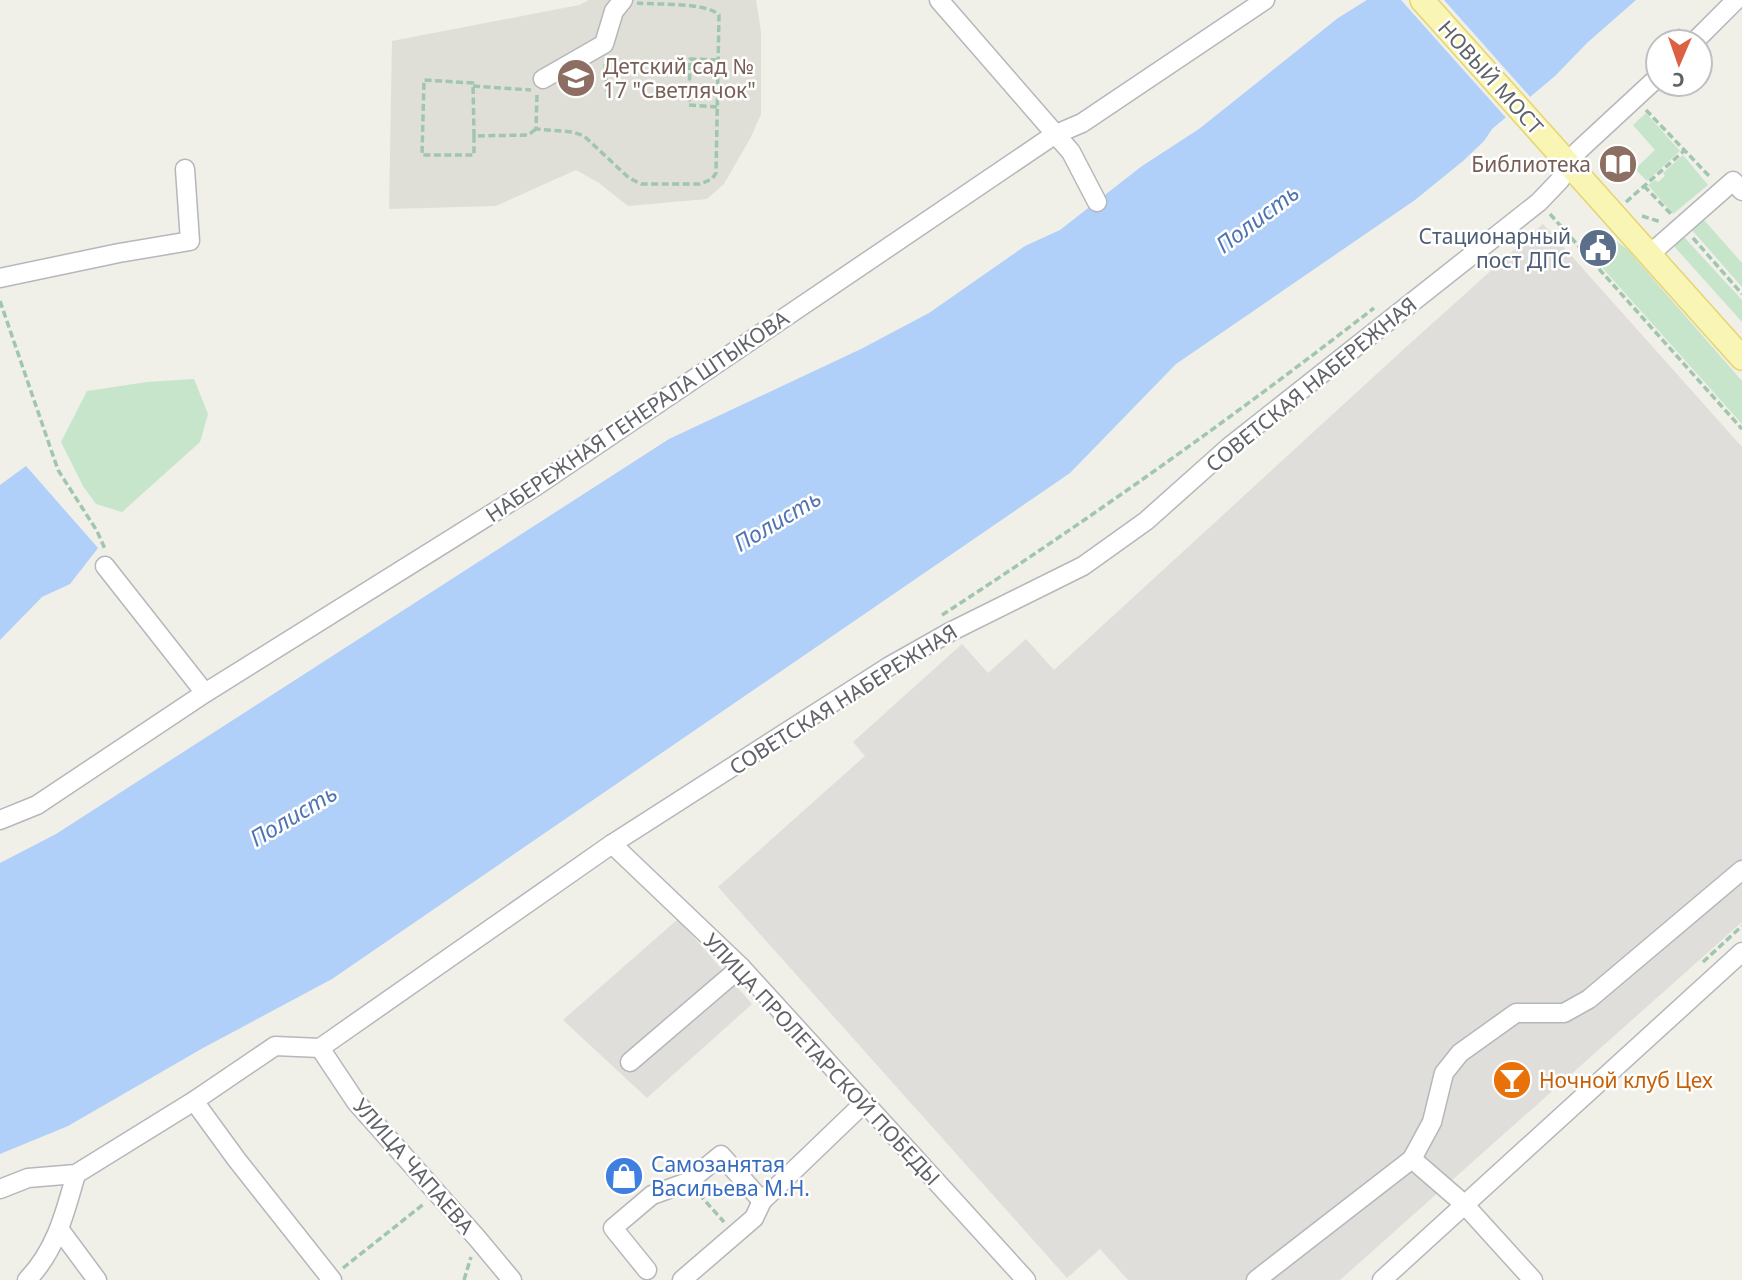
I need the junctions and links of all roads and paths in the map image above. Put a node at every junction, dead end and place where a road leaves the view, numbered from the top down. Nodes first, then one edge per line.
1 (939, 0) edge
2 (1264, 0) edge
3 (1422, 0) edge
4 (1737, 0) edge
5 (622, 1) edge
6 (1708, 28) edge
7 (604, 44) junction
8 (718, 60) junction
9 (540, 85) junction
10 (473, 86) junction
11 (1644, 90) edge
12 (608, 100) dead end
13 (717, 107) junction
14 (1645, 108) dead end
15 (536, 129) junction
16 (1054, 135) junction
17 (474, 136) junction
18 (1685, 150) junction
19 (1564, 158) junction
20 (185, 169) dead end
21 (1722, 190) junction
22 (1742, 191) edge
23 (1628, 201) dead end
24 (1097, 202) dead end
25 (1539, 202) junction
26 (1650, 254) junction
27 (0, 278) edge
28 (0, 301) edge
29 (1378, 305) dead end
30 (1742, 358) edge
31 (1742, 429) edge
32 (105, 566) joint
33 (939, 617) dead end
34 (205, 694) junction
35 (0, 820) edge
36 (612, 844) junction
37 (1742, 870) edge
38 (1742, 926) edge
39 (1742, 952) edge
40 (1703, 962) dead end
41 (741, 967) junction
42 (320, 1048) junction
43 (630, 1062) dead end
44 (194, 1101) junction
45 (864, 1103) junction
46 (1412, 1159) junction
47 (76, 1174) junction
48 (688, 1182) junction
49 (0, 1189) edge
50 (437, 1193) junction
51 (762, 1201) junction
52 (1464, 1204) junction
53 (61, 1230) junction
54 (735, 1235) junction
55 (647, 1270) dead end
56 (331, 1279) edge
57 (27, 1280) edge
58 (97, 1280) edge
59 (512, 1280) edge
60 (682, 1280) edge
61 (1026, 1280) edge
62 (1256, 1280) edge
63 (1382, 1280) edge
64 (1533, 1280) edge

1 - 16 street
2 - 16 street, НАБЕРЕЖНАЯ ГЕНЕРАЛА ШТЫКОВА
3 - 19 main road, НОВЫЙ МОСТ
4 - 6 street
5 - 7 street
5 - 8 path
7 - 9 street
7 - 12 path
8 - 13 path
8 - 13 path
9 - 10 path
9 - 15 path
10 - 17 path
10 - 17 path
11 - 19 street, СОВЕТСКАЯ НАБЕРЕЖНАЯ
13 - 15 path
14 - 18 path
15 - 17 path
16 - 24 street
16 - 34 street, НАБЕРЕЖНАЯ ГЕНЕРАЛА ШТЫКОВА
18 - 21 path
18 - 23 path
19 - 25 street, СОВЕТСКАЯ НАБЕРЕЖНАЯ
19 - 26 main road, НОВЫЙ МОСТ
20 - 27 street
21 - 22 street
21 - 26 street
25 - 31 path
25 - 36 street, СОВЕТСКАЯ НАБЕРЕЖНАЯ
26 - 30 main road, НОВЫЙ МОСТ
28 - 32 path
29 - 33 path
32 - 34 street
34 - 35 street, НАБЕРЕЖНАЯ ГЕНЕРАЛА ШТЫКОВА
36 - 41 street, УЛИЦА ПРОЛЕТАРСКОЙ ПОБЕДЫ
36 - 42 street, СОВЕТСКАЯ НАБЕРЕЖНАЯ
37 - 46 street
38 - 40 path
39 - 52 street
41 - 43 street
41 - 45 street, УЛИЦА ПРОЛЕТАРСКОЙ ПОБЕДЫ
42 - 44 street
42 - 50 street, УЛИЦА ЧАПАЕВА
44 - 47 street
44 - 56 street
45 - 51 street
45 - 61 street, УЛИЦА ПРОЛЕТАРСКОЙ ПОБЕДЫ
46 - 52 street
46 - 62 street
47 - 49 street
47 - 53 street
48 - 51 street
48 - 54 path
48 - 55 street
50 - 56 path
50 - 59 street, УЛИЦА ЧАПАЕВА
51 - 54 street
52 - 63 street
52 - 64 street
53 - 57 street
53 - 58 street
54 - 60 street

